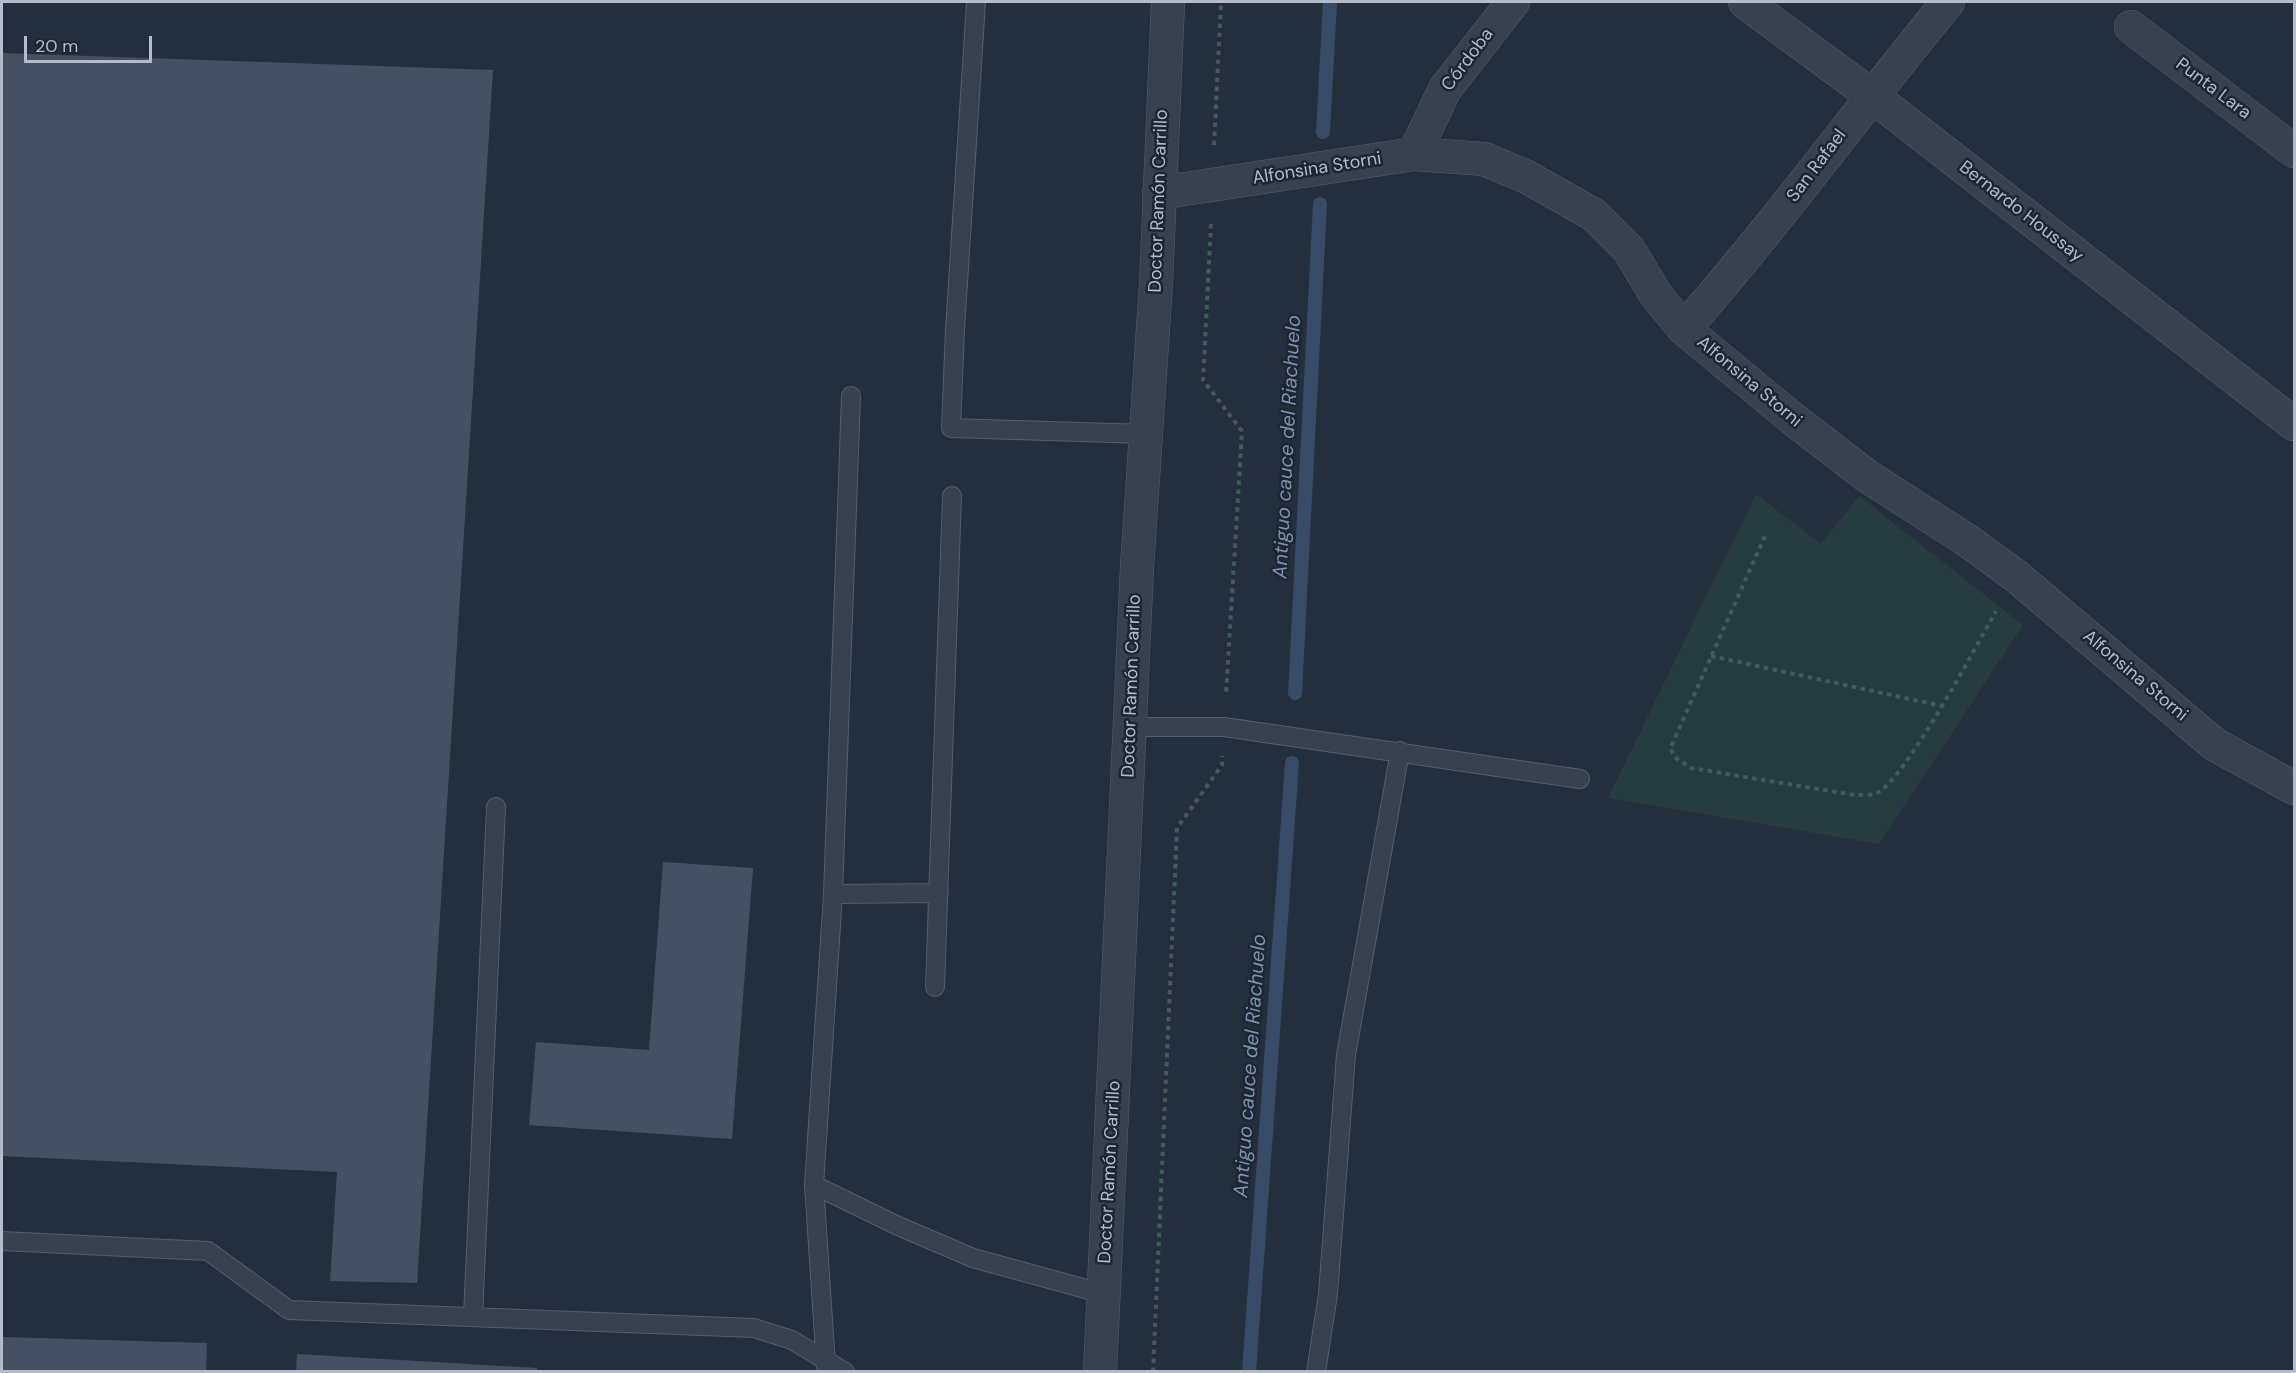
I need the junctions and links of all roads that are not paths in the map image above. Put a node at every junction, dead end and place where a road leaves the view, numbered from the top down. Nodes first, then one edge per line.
1 (976, 2) edge
2 (1168, 2) edge
3 (1513, 2) edge
4 (1745, 2) edge
5 (1948, 2) edge
6 (2131, 27) dead end
7 (1871, 95) junction
8 (2295, 151) edge
9 (1414, 154) junction
10 (1159, 193) junction
11 (1684, 329) junction
12 (851, 396) dead end
13 (2295, 424) edge
14 (1146, 434) junction
15 (952, 496) dead end
16 (1131, 727) junction
17 (1400, 751) junction
18 (1580, 779) dead end
19 (2295, 788) edge
20 (496, 807) dead end
21 (833, 894) junction
22 (939, 894) junction
23 (935, 987) dead end
24 (814, 1185) junction
25 (2, 1241) edge
26 (1104, 1294) junction
27 (473, 1317) junction
28 (826, 1365) edge
29 (845, 1371) edge
30 (1100, 1371) edge
31 (1316, 1371) edge

1 - 14 lane
2 - 10 street, Doctor Ramón Carrillo
3 - 9 street, Córdoba
4 - 7 street, Bernardo Houssay
5 - 7 street, San Rafael
6 - 8 street, Punta Lara
7 - 11 street, San Rafael
7 - 13 street, Bernardo Houssay
9 - 10 street, Alfonsina Storni
9 - 11 street, Alfonsina Storni
10 - 14 street, Doctor Ramón Carrillo
11 - 19 street, Alfonsina Storni
12 - 21 lane
14 - 16 street, Doctor Ramón Carrillo
15 - 22 lane
16 - 17 lane
16 - 26 street, Doctor Ramón Carrillo
17 - 18 lane
17 - 31 lane
20 - 27 lane
21 - 22 lane
21 - 24 lane
22 - 23 lane
24 - 26 lane
24 - 28 lane
25 - 27 lane
26 - 30 street, Doctor Ramón Carrillo
27 - 28 lane
28 - 29 lane

